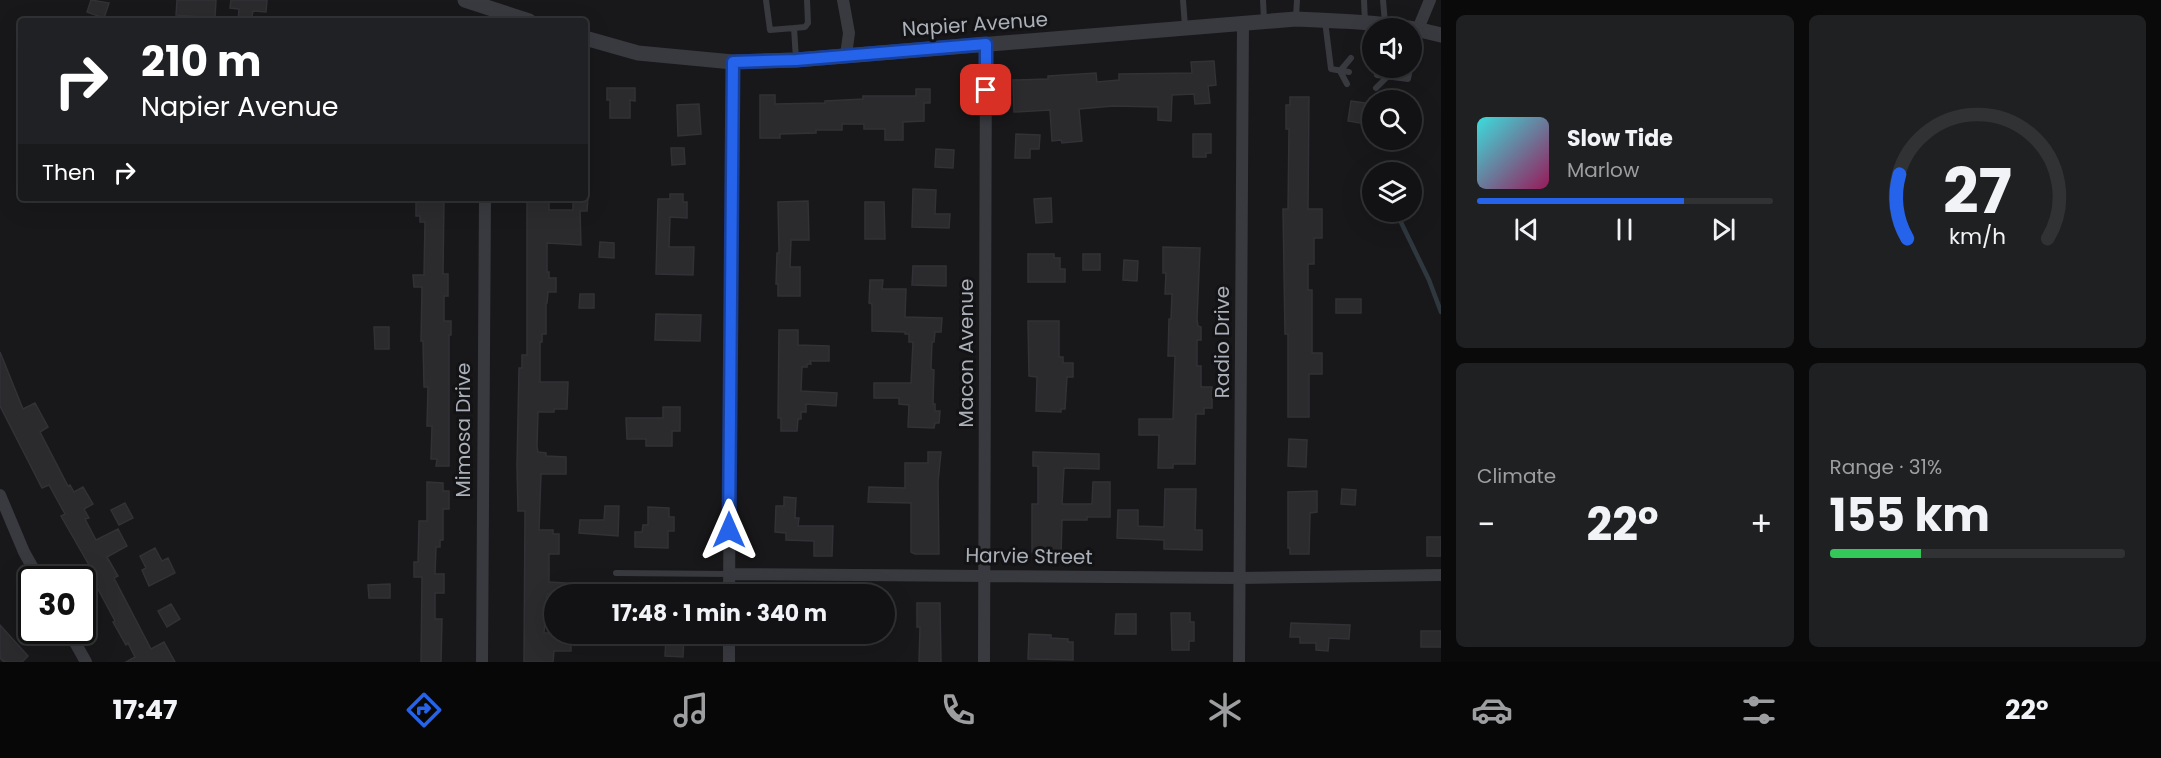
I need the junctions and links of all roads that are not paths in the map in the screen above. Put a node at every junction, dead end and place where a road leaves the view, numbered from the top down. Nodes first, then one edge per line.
1 (465, 0) edge
2 (766, 0) edge
3 (807, 0) edge
4 (843, 0) edge
5 (1183, 0) edge
6 (1263, 0) edge
7 (1297, 0) edge
8 (1364, 0) edge
9 (1383, 0) edge
10 (1430, 0) edge
11 (489, 15) edge
12 (509, 18) edge
13 (1365, 18) edge
14 (1384, 18) edge
15 (1296, 19) junction
16 (1325, 20) junction
17 (1264, 21) junction
18 (1422, 21) edge
19 (1243, 22) junction
20 (1362, 23) edge
21 (794, 28) junction
22 (1185, 28) junction
23 (1422, 30) edge
24 (1441, 35) edge
25 (588, 39) edge
26 (986, 44) junction
27 (846, 55) junction
28 (1351, 58) dead end
29 (796, 60) junction
30 (733, 62) junction
31 (1340, 71) junction
32 (1349, 72) dead end
33 (1386, 78) edge
34 (1347, 84) dead end
35 (1376, 88) dead end
36 (485, 201) edge
37 (0, 495) edge
38 (32, 566) edge
39 (616, 573) dead end
40 (729, 574) junction
41 (984, 574) junction
42 (1441, 575) edge
43 (1240, 578) junction
44 (729, 584) edge
45 (76, 644) edge
46 (729, 644) edge
47 (86, 662) edge
48 (482, 662) edge
49 (729, 662) edge
50 (984, 662) edge
51 (1239, 662) edge

1 - 11 street
2 - 21 lane
3 - 21 lane
4 - 27 street
5 - 22 lane
6 - 17 lane
7 - 15 lane
8 - 13 lane
9 - 14 lane
10 - 18 street
11 - 12 street
15 - 16 street, Napier Avenue
15 - 17 street, Napier Avenue
16 - 20 street, Napier Avenue
16 - 31 lane
17 - 19 street, Napier Avenue
19 - 22 street, Napier Avenue
19 - 43 street, Radio Drive
21 - 29 lane
22 - 26 street, Napier Avenue
23 - 24 street, Napier Avenue
25 - 30 street, Napier Avenue
26 - 27 street, Napier Avenue
26 - 41 street, Macon Avenue
27 - 29 street, Napier Avenue
28 - 31 lane
29 - 30 street, Napier Avenue
30 - 40 street
31 - 32 lane
31 - 34 lane
33 - 35 lane
36 - 48 street, Mimosa Drive
37 - 38 street
39 - 40 lane, Harvie Street
40 - 41 street, Harvie Street
40 - 44 street
41 - 43 street, Harvie Street
41 - 50 street, Macon Avenue
42 - 43 street, Harvie Street
43 - 51 street, Radio Drive
45 - 47 street
46 - 49 street

